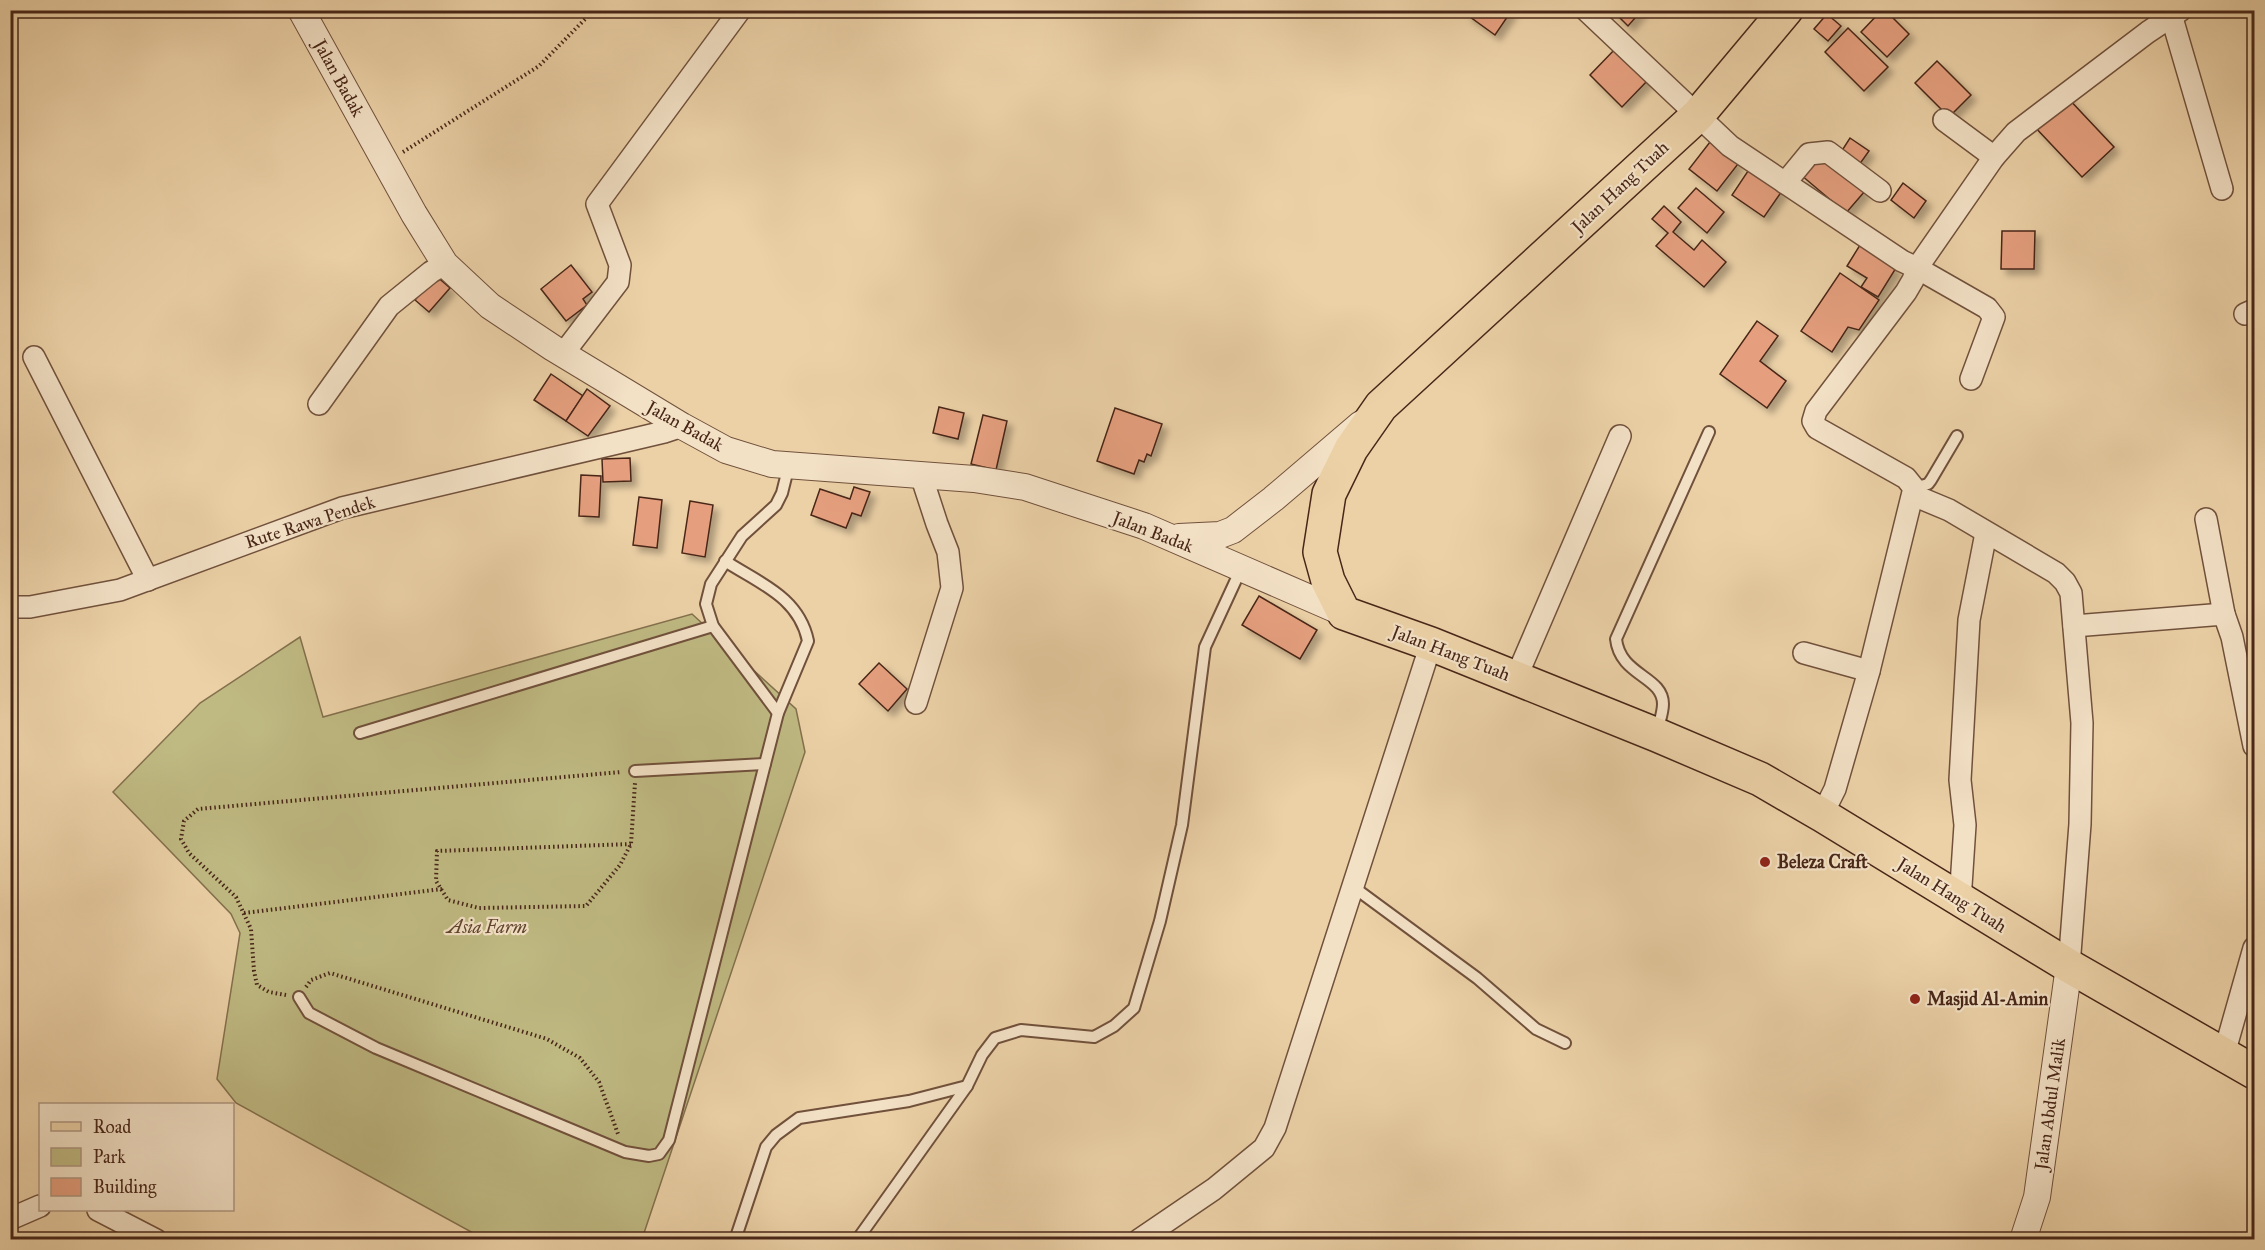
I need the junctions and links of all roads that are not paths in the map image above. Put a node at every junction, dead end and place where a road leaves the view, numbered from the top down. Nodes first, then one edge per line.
1 (301, 10) edge
2 (740, 10) edge
3 (1586, 10) edge
4 (1786, 10) edge
5 (2176, 14) edge
6 (1698, 115) junction
7 (1944, 120) dead end
8 (1994, 157) junction
9 (1785, 183) junction
10 (2222, 189) dead end
11 (1880, 190) dead end
12 (445, 264) junction
13 (1917, 268) junction
14 (563, 354) junction
15 (34, 357) dead end
16 (1971, 379) dead end
17 (319, 404) dead end
18 (1381, 406) junction
19 (682, 426) junction
20 (1709, 432) dead end
21 (1620, 436) dead end
22 (1957, 436) dead end
23 (789, 465) junction
24 (921, 475) junction
25 (1913, 492) junction
26 (2206, 519) dead end
27 (1986, 533) junction
28 (1172, 537) junction
29 (725, 561) junction
30 (1242, 569) junction
31 (148, 580) junction
32 (10, 608) edge
33 (1344, 613) junction
34 (2224, 614) junction
35 (713, 626) junction
36 (2074, 626) junction
37 (1431, 644) junction
38 (1804, 653) dead end
39 (1869, 671) junction
40 (1516, 678) junction
41 (916, 703) dead end
42 (778, 713) junction
43 (360, 734) dead end
44 (1657, 735) junction
45 (2254, 746) edge
46 (765, 764) junction
47 (635, 771) road end
48 (1822, 815) junction
49 (1351, 886) junction
50 (1960, 901) junction
51 (2254, 948) edge
52 (2068, 966) junction
53 (299, 997) road end
54 (1565, 1043) dead end
55 (2224, 1054) junction
56 (2254, 1072) edge
57 (967, 1086) junction
58 (39, 1206) edge
59 (102, 1211) edge
60 (10, 1219) edge
61 (156, 1239) edge
62 (735, 1239) edge
63 (857, 1239) edge
64 (1139, 1239) edge
65 (2023, 1239) edge

1 - 12 street, Jalan Badak
2 - 14 street
3 - 6 street
4 - 6 main road, Jalan Hang Tuah
5 - 8 street
5 - 10 street
6 - 9 street
6 - 18 main road, Jalan Hang Tuah
7 - 8 street
8 - 13 street
9 - 11 street
9 - 13 street
12 - 14 street, Jalan Badak
12 - 17 street
13 - 16 street
13 - 25 street
14 - 19 street, Jalan Badak
15 - 31 street
18 - 28 street
18 - 33 main road, Jalan Hang Tuah
19 - 23 street, Jalan Badak
19 - 31 street, Rute Rawa Pendek
20 - 44 lane
21 - 40 street
22 - 25 lane
23 - 24 street, Jalan Badak
23 - 29 lane
24 - 28 street, Jalan Badak
24 - 41 street
25 - 27 street
25 - 39 street
26 - 34 street
27 - 36 street
27 - 50 street
28 - 30 street, Jalan Badak
29 - 35 lane
29 - 42 lane
30 - 33 street, Jalan Badak
30 - 57 lane
31 - 32 street, Rute Rawa Pendek
33 - 37 main road, Jalan Hang Tuah
34 - 36 street
34 - 45 street
35 - 42 lane
35 - 43 lane
36 - 52 street
37 - 40 main road, Jalan Hang Tuah
37 - 49 street
38 - 39 street
39 - 48 street
40 - 44 main road, Jalan Hang Tuah
42 - 46 lane
44 - 48 main road, Jalan Hang Tuah
46 - 47 lane
46 - 53 lane
48 - 50 main road, Jalan Hang Tuah
49 - 54 lane
49 - 64 street
50 - 52 main road, Jalan Hang Tuah
51 - 55 street
52 - 55 main road, Jalan Hang Tuah
52 - 65 street, Jalan Abdul Malik
55 - 56 main road, Jalan Hang Tuah
57 - 62 lane
57 - 63 lane
58 - 60 street
59 - 61 street

